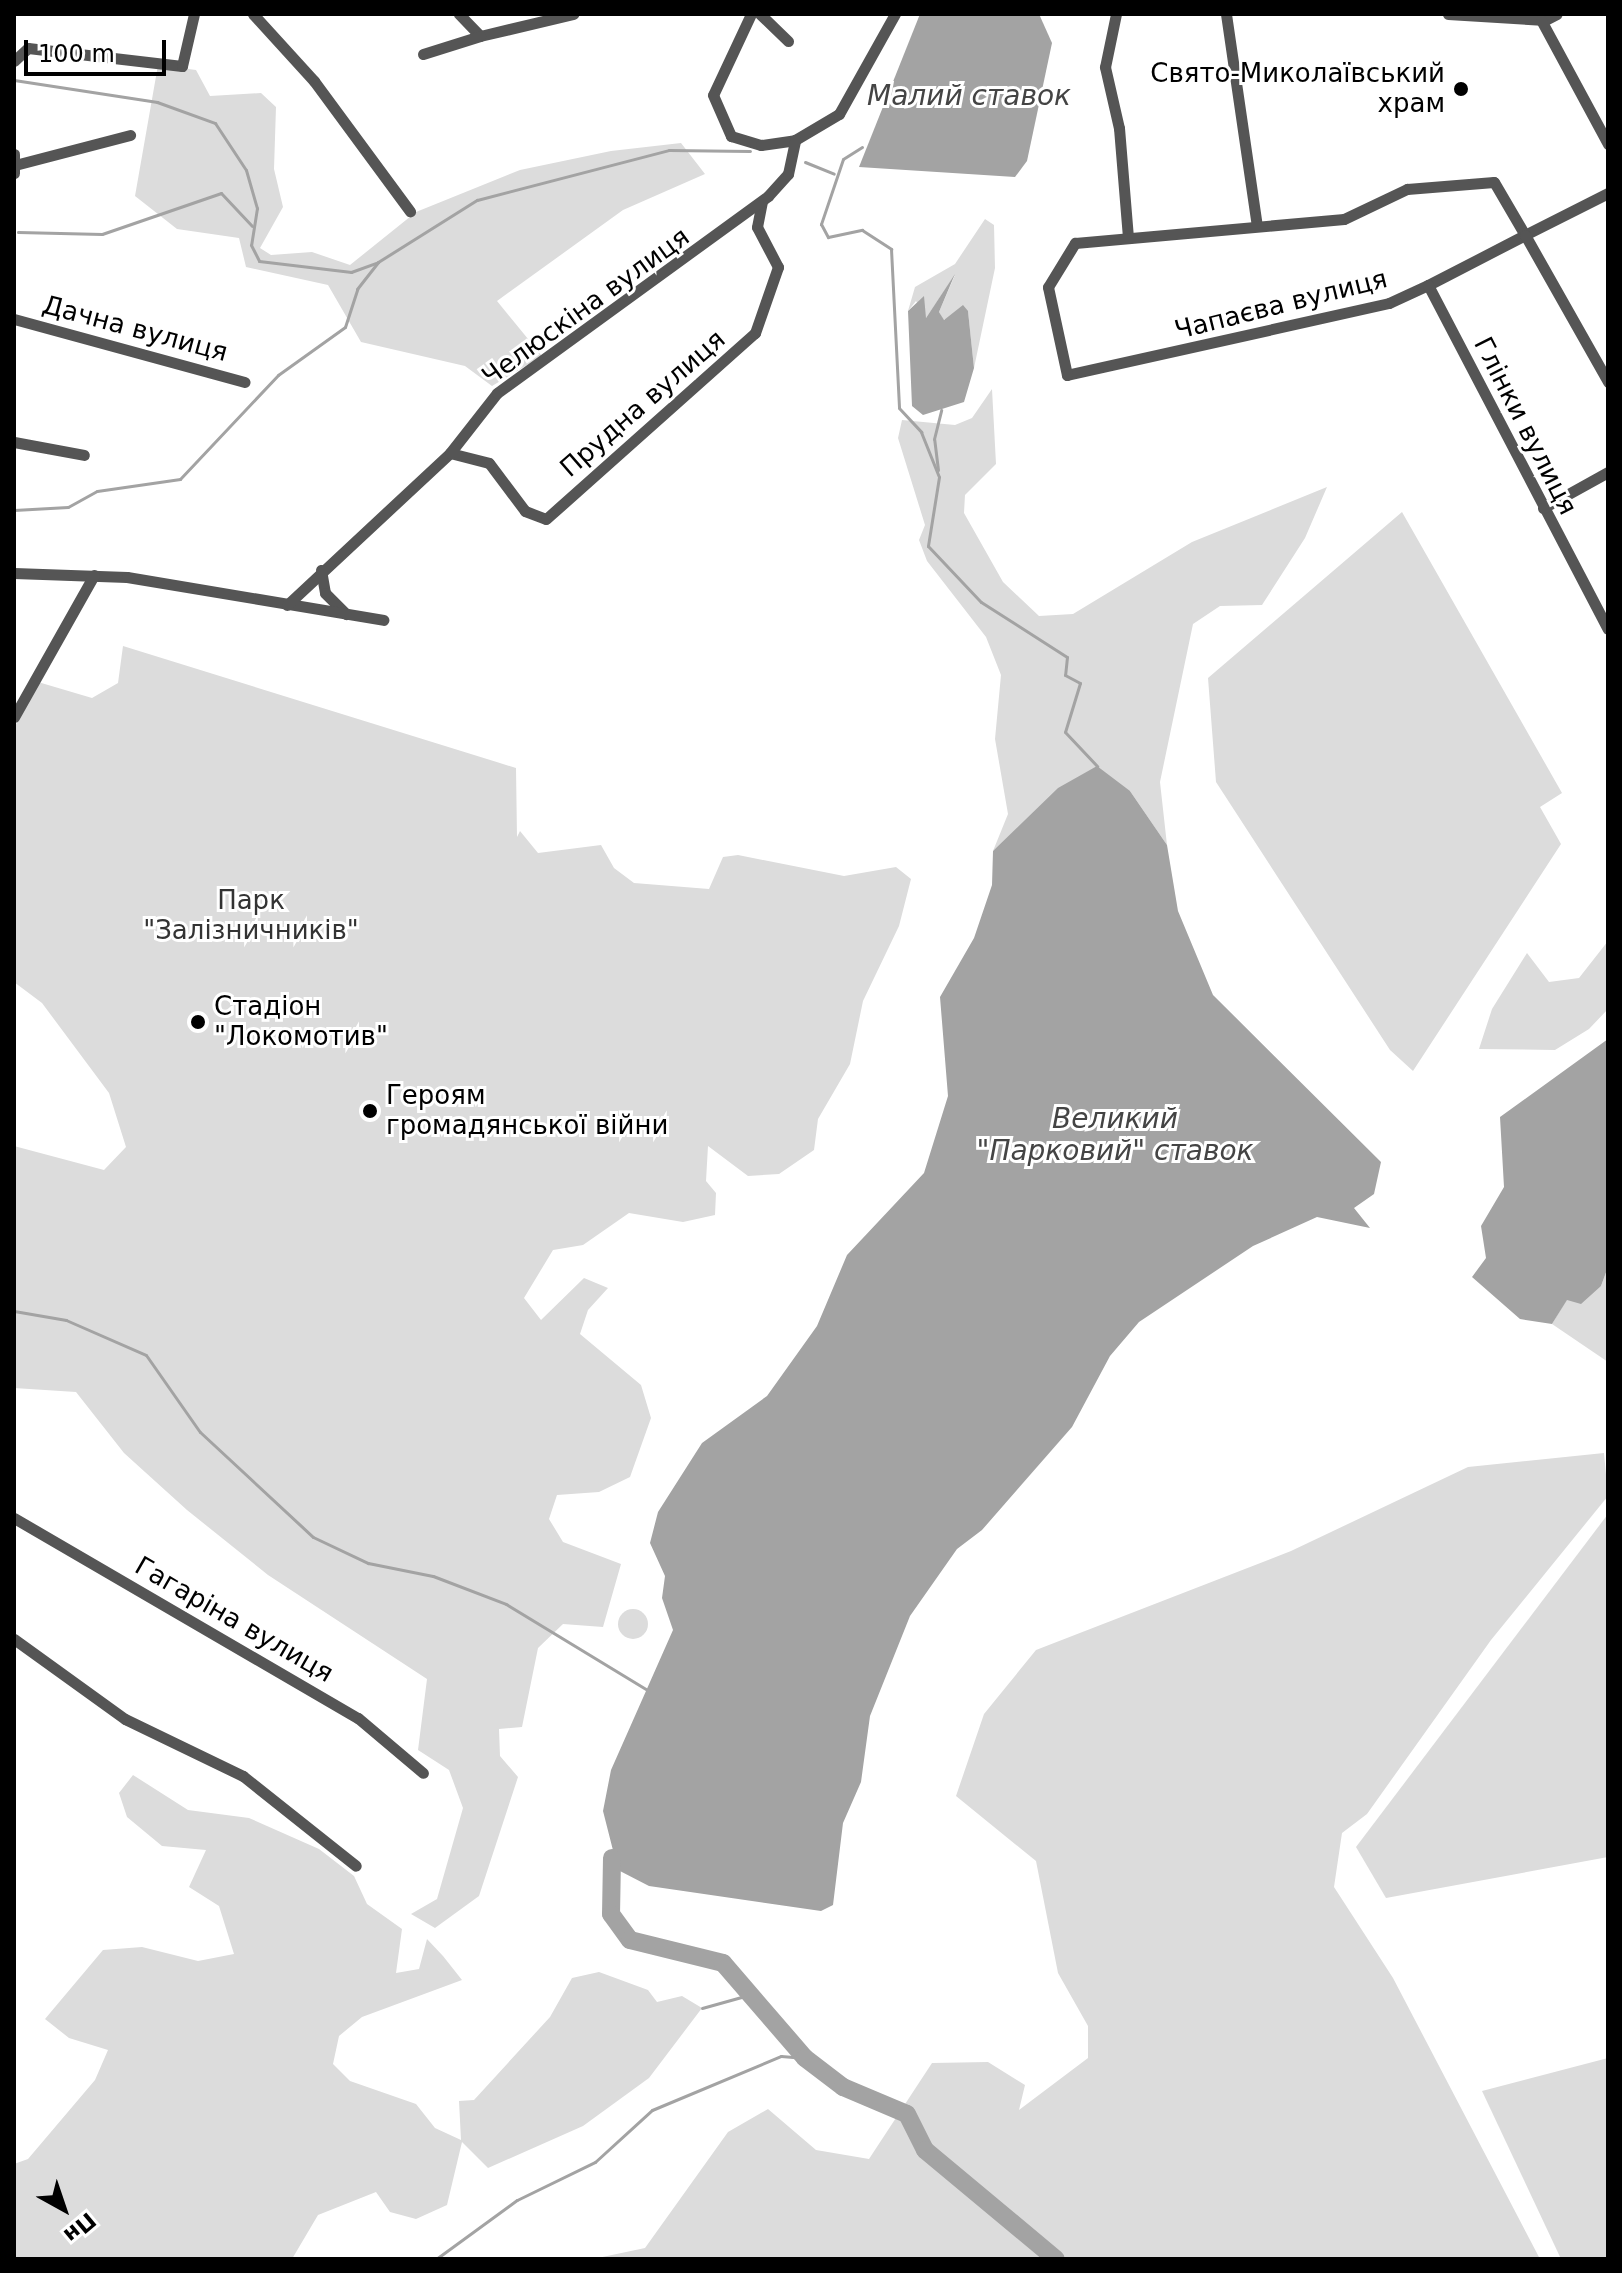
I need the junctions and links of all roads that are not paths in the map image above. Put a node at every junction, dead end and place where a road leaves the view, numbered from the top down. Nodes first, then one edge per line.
1 (194, 14) edge
2 (254, 14) edge
3 (459, 14) edge
4 (573, 14) edge
5 (751, 14) edge
6 (760, 14) edge
7 (895, 14) edge
8 (1116, 14) edge
9 (1226, 14) edge
10 (1557, 14) edge
11 (1452, 15) edge
12 (1541, 20) junction
13 (480, 36) junction
14 (788, 41) dead end
15 (423, 54) dead end
16 (14, 61) edge
17 (130, 135) dead end
18 (795, 140) junction
19 (1608, 144) edge
20 (14, 154) edge
21 (15, 165) edge
22 (14, 173) edge
23 (1608, 193) edge
24 (762, 202) junction
25 (410, 211) dead end
26 (738, 222) junction
27 (1257, 226) junction
28 (757, 227) junction
29 (1525, 235) junction
30 (1128, 238) junction
31 (1428, 285) junction
32 (14, 319) edge
33 (245, 382) dead end
34 (1608, 382) edge
35 (14, 442) edge
36 (450, 453) junction
37 (84, 455) dead end
38 (1608, 472) edge
39 (1543, 508) junction
40 (321, 570) junction
41 (14, 573) edge
42 (94, 575) junction
43 (287, 605) junction
44 (346, 614) junction
45 (383, 620) dead end
46 (1608, 629) edge
47 (14, 717) edge
48 (14, 1518) edge
49 (14, 1639) edge
50 (423, 1773) dead end
51 (356, 1866) dead end

1 - 16 street
2 - 25 street
3 - 13 street
4 - 13 street
5 - 18 street
6 - 14 street
7 - 18 street
8 - 30 street
9 - 27 street
10 - 12 street
11 - 12 street
12 - 19 street
13 - 15 street
17 - 21 street
18 - 24 street, Челюскіна вулиця
20 - 21 street
21 - 22 street
23 - 29 street, Чапаєва вулиця
24 - 26 street, Челюскіна вулиця
24 - 28 street
26 - 28 street
26 - 36 street, Челюскіна вулиця
27 - 29 street
27 - 30 street
28 - 36 street, Прудна вулиця
29 - 31 street, Чапаєва вулиця
29 - 34 street
30 - 31 street, Чапаєва вулиця
31 - 39 street, Глінки вулиця
32 - 33 street, Дачна вулиця
35 - 37 street
36 - 40 street, Челюскіна вулиця
38 - 39 street
39 - 46 street, Глінки вулиця
40 - 43 street, Челюскіна вулиця
40 - 44 street
41 - 42 street
42 - 43 street
42 - 47 street
43 - 44 street
44 - 45 street
48 - 50 street, Гагаріна вулиця
49 - 51 street

